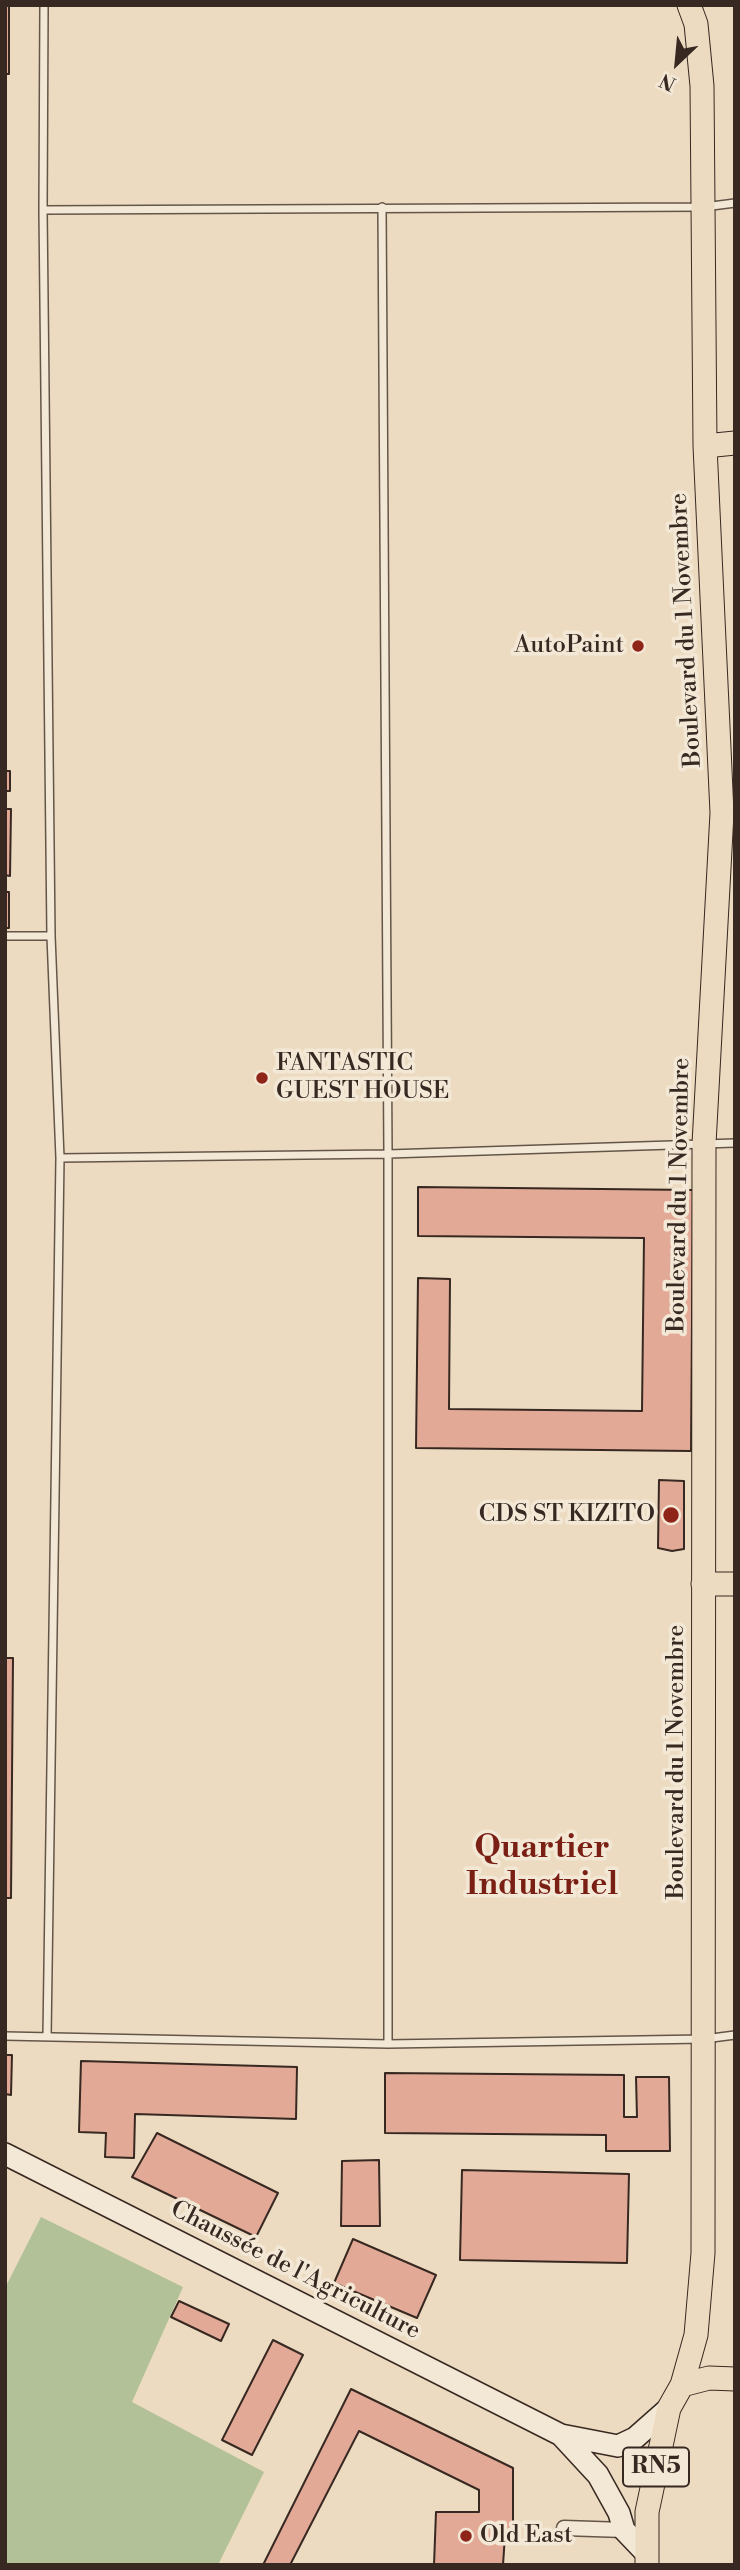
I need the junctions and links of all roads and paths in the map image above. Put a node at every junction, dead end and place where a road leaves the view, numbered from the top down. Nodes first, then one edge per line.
1 (44, 5) edge
2 (689, 5) edge
3 (735, 203) edge
4 (382, 207) junction
5 (704, 207) junction
6 (43, 210) junction
7 (735, 443) edge
8 (705, 446) junction
9 (728, 814) edge
10 (5, 936) edge
11 (51, 936) junction
12 (735, 1143) edge
13 (704, 1144) junction
14 (388, 1154) junction
15 (60, 1158) junction
16 (703, 1584) junction
17 (735, 1584) edge
18 (735, 2035) edge
19 (5, 2036) edge
20 (47, 2036) junction
21 (704, 2039) junction
22 (388, 2044) junction
23 (5, 2154) edge
24 (735, 2379) edge
25 (682, 2385) junction
26 (669, 2408) junction
27 (561, 2435) junction
28 (564, 2528) dead end
29 (624, 2530) junction
30 (646, 2559) edge

1 - 6 lane
2 - 5 main road, Boulevard du 1 Novembre / RN5
3 - 5 lane
4 - 5 lane
4 - 6 lane
4 - 14 lane
5 - 8 main road, Boulevard du 1 Novembre / RN5
6 - 11 lane
7 - 8 main road
8 - 9 main road, Boulevard du 1 Novembre / RN5
9 - 13 main road, Boulevard du 1 Novembre / RN5
10 - 11 lane
11 - 15 lane
12 - 13 lane
13 - 14 lane
13 - 16 main road, Boulevard du 1 Novembre / RN5
14 - 15 lane
14 - 22 lane
15 - 20 lane
16 - 17 main road
16 - 21 main road, Boulevard du 1 Novembre / RN5
18 - 21 lane
19 - 20 lane
20 - 22 lane
21 - 22 lane
21 - 25 main road, Boulevard du 1 Novembre / RN5
23 - 27 street, Chaussée de l'Agriculture
24 - 25 main road
25 - 26 main road, Boulevard du 1 Novembre / RN5
26 - 27 street, Chaussée de l'Agriculture
26 - 30 main road, Boulevard du 1 Novembre / RN5
27 - 29 street, Chaussée de l'Agriculture
28 - 29 street
29 - 30 street, Chaussée de l'Agriculture

